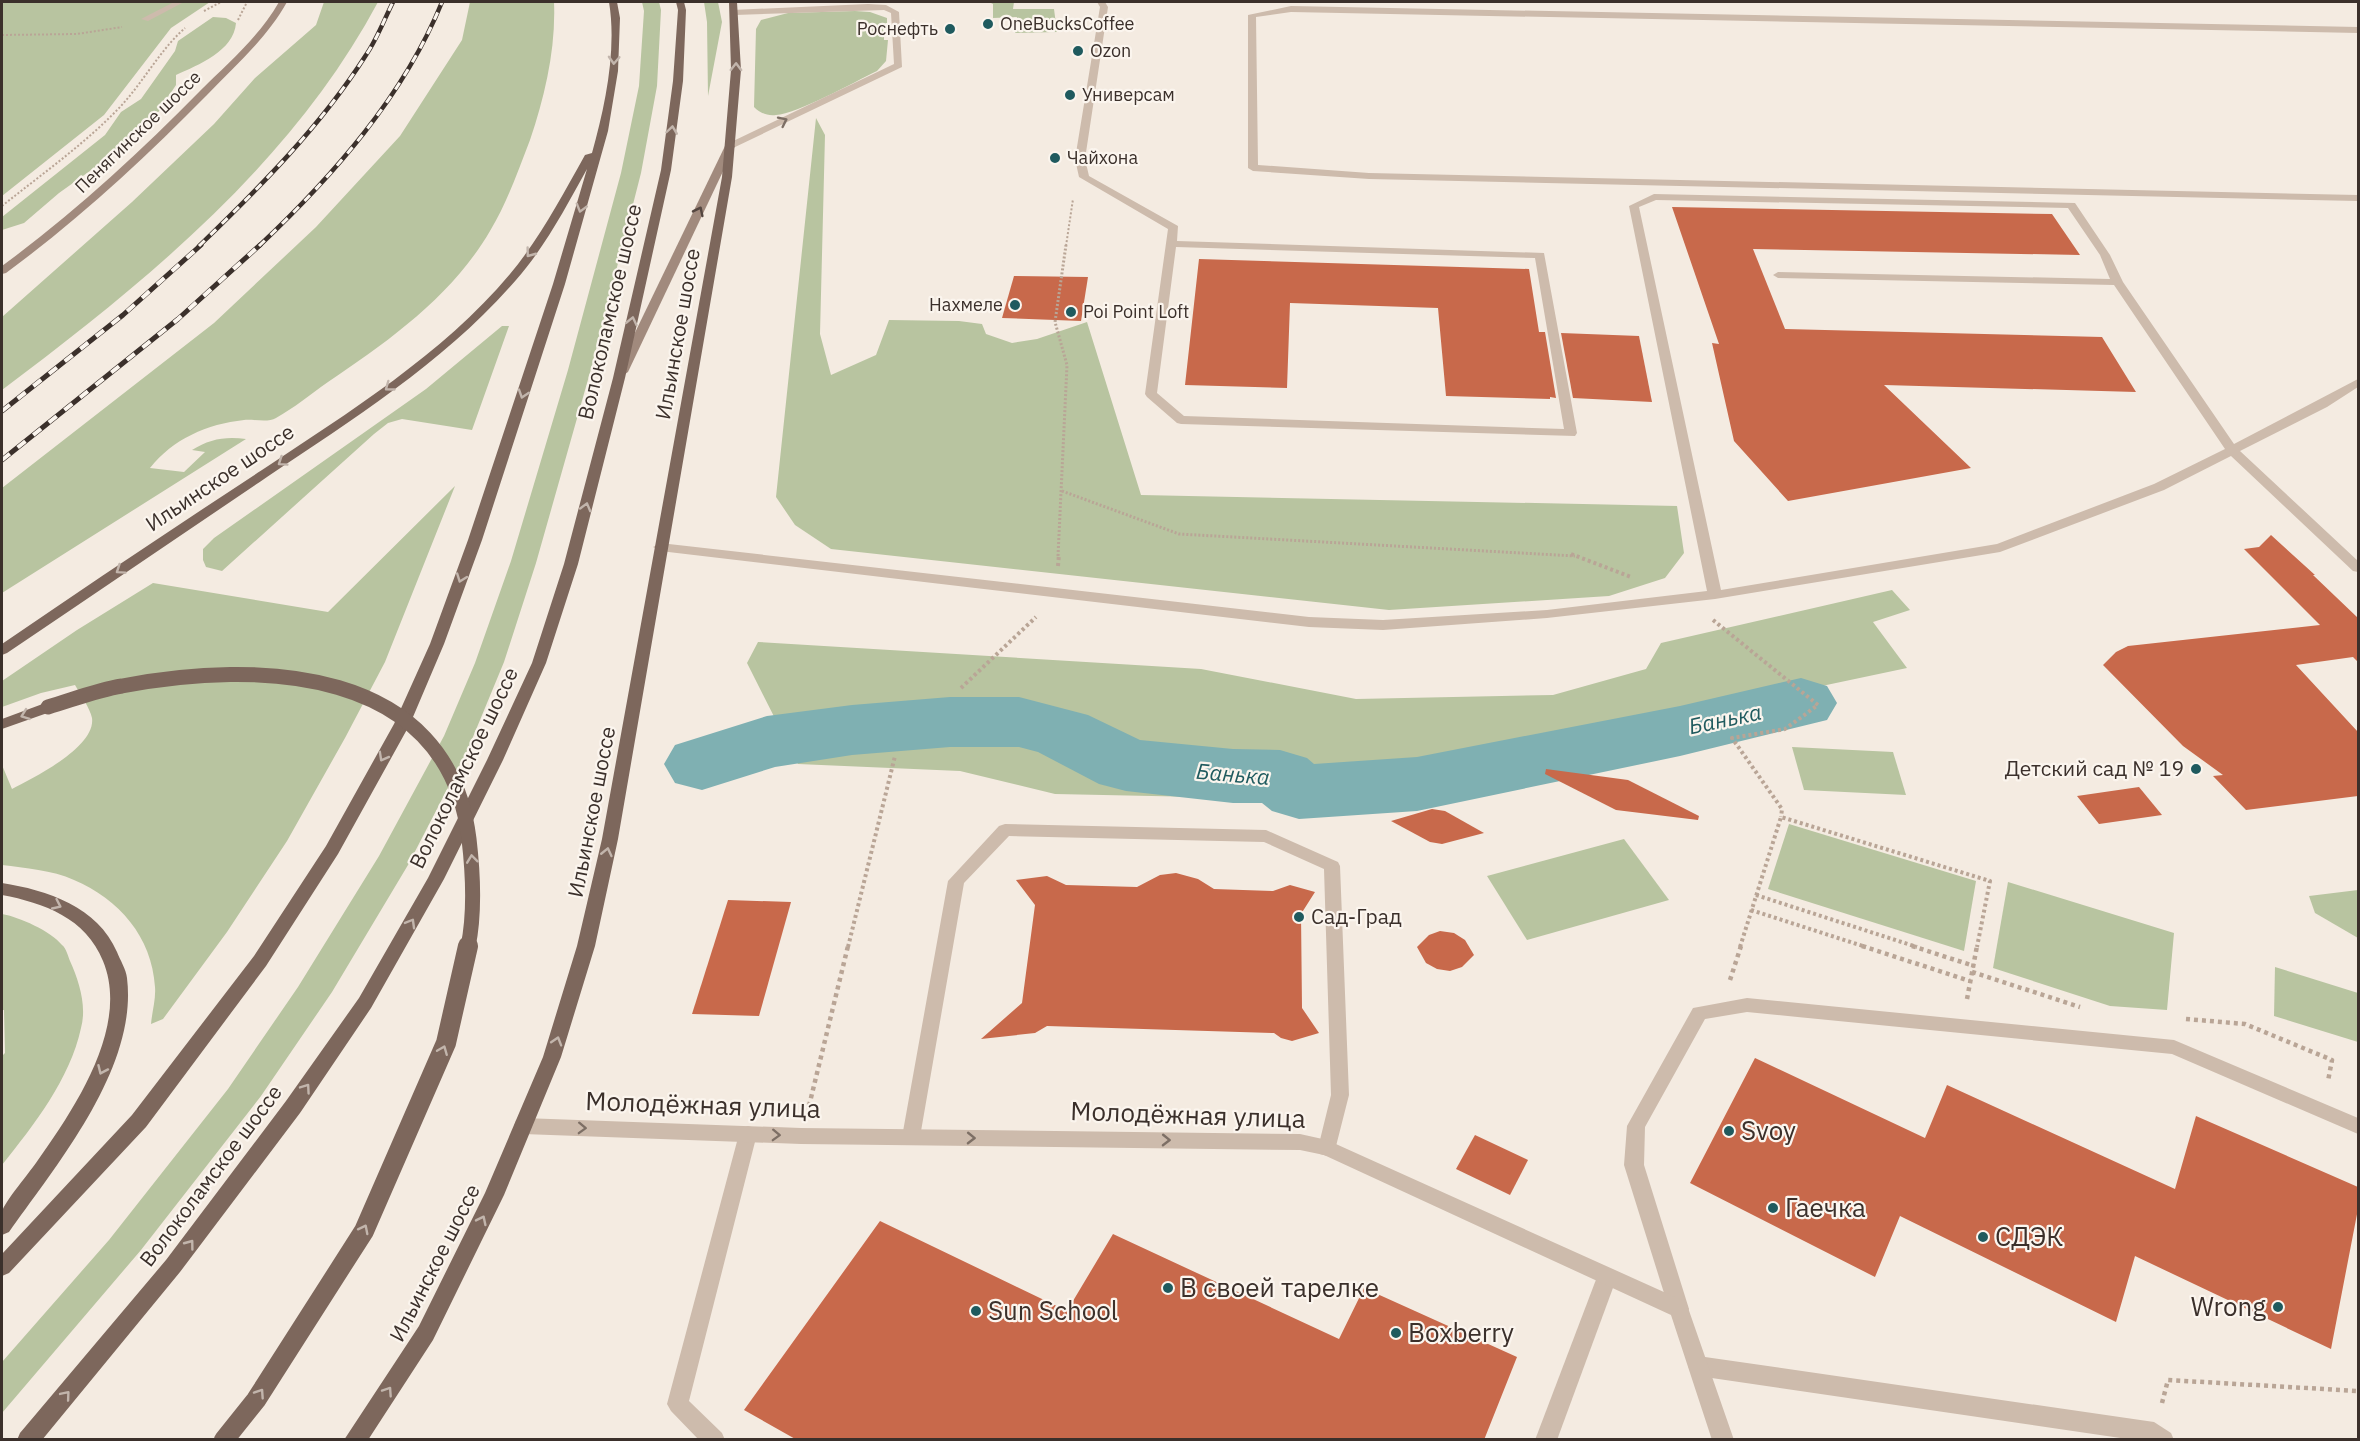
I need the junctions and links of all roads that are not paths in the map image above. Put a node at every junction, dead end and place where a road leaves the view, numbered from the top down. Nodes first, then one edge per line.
1 (180, 2) edge
2 (283, 2) edge
3 (614, 2) edge
4 (680, 2) edge
5 (1101, 2) edge
6 (734, 4) edge
7 (145, 19) road end
8 (2358, 30) edge
9 (603, 131) junction
10 (730, 146) junction
11 (2358, 198) edge
12 (1172, 244) junction
13 (2, 271) edge
14 (1778, 275) dead end
15 (2117, 282) junction
16 (619, 378) junction
17 (2358, 382) edge
18 (2232, 450) junction
19 (660, 546) junction
20 (2358, 568) edge
21 (1715, 595) junction
22 (2, 650) edge
23 (2, 724) edge
24 (2, 889) edge
25 (523, 1126) junction
26 (2358, 1126) edge
27 (748, 1134) junction
28 (911, 1137) junction
29 (1327, 1148) junction
30 (2, 1226) edge
31 (2, 1267) edge
32 (1607, 1277) junction
33 (1679, 1309) junction
34 (1698, 1366) junction
35 (2159, 1436) edge
36 (28, 1440) edge
37 (224, 1440) edge
38 (355, 1440) edge
39 (714, 1440) edge
40 (1546, 1440) edge
41 (1723, 1440) edge

1 - 7 street
2 - 13 main road, Пенягинское шоссе
3 -> 9 main road
16 -> 4 main road, Волоколамское шоссе
5 - 12 street
10 -> 6 main road, Ильинское шоссе
10 -> 6 street
8 - 11 street
9 -> 22 main road, Ильинское шоссе
9 -> 31 main road
16 -> 10 main road
10 - 19 main road, Ильинское шоссе
12 - 12 street
14 - 15 street
15 - 18 street
15 - 21 street
36 -> 16 main road, Волоколамское шоссе
17 - 18 street
18 - 20 street
18 - 21 street
19 - 21 street
25 -> 19 main road, Ильинское шоссе
37 -> 23 main road, bridge
24 -> 30 main road
25 -> 27 street, Молодёжная улица
38 -> 25 main road, Ильинское шоссе
26 - 33 street
27 -> 28 street, Молодёжная улица
27 - 39 street
28 -> 29 street, Молодёжная улица
28 - 29 street
29 - 32 street, Молодёжная улица
32 - 33 street, Молодёжная улица
32 - 40 street
33 - 34 street
34 - 35 street
34 - 41 street

